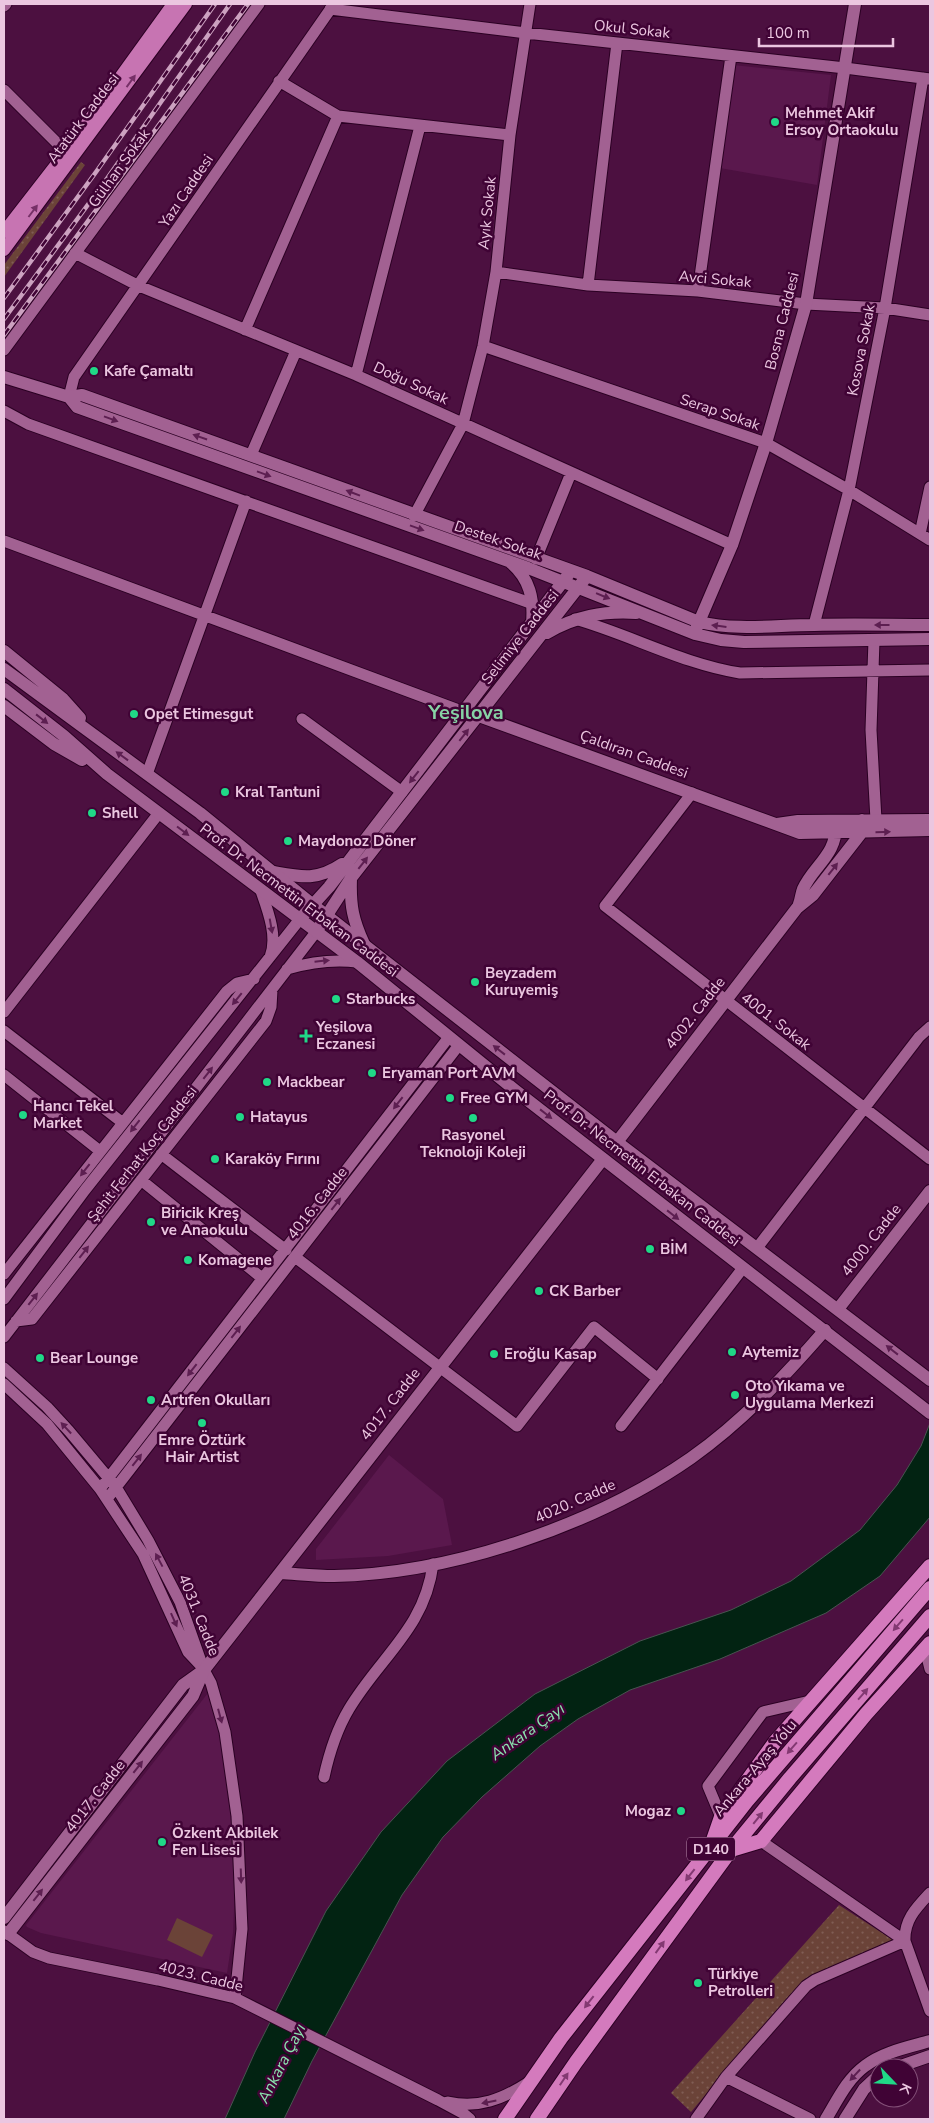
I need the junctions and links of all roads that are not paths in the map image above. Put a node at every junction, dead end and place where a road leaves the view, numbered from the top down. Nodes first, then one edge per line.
1 (172, 4) edge
2 (186, 4) edge
3 (259, 4) edge
4 (530, 4) edge
5 (855, 4) edge
6 (332, 6) edge
7 (526, 33) junction
8 (617, 43) junction
9 (731, 56) junction
10 (846, 68) junction
11 (927, 78) edge
12 (279, 81) junction
13 (4, 90) edge
14 (338, 116) junction
15 (420, 126) junction
16 (510, 135) junction
17 (66, 152) junction
18 (4, 232) edge
19 (4, 250) edge
20 (75, 253) junction
21 (496, 272) junction
22 (588, 285) junction
23 (139, 286) junction
24 (698, 292) junction
25 (806, 304) junction
26 (884, 308) junction
27 (930, 315) edge
28 (245, 330) junction
29 (483, 346) junction
30 (4, 350) edge
31 (296, 351) junction
32 (356, 375) junction
33 (4, 377) edge
34 (69, 397) junction
35 (4, 411) edge
36 (463, 424) junction
37 (766, 443) junction
38 (251, 455) junction
39 (571, 473) junction
40 (930, 487) edge
41 (849, 490) junction
42 (246, 501) junction
43 (414, 516) junction
44 (920, 534) junction
45 (930, 540) edge
46 (4, 541) edge
47 (732, 545) junction
48 (536, 559) junction
49 (511, 563) junction
50 (567, 576) junction
51 (583, 581) junction
52 (532, 604) junction
53 (646, 614) junction
54 (204, 616) junction
55 (575, 619) junction
56 (532, 623) junction
57 (814, 625) junction
58 (930, 625) edge
59 (697, 628) junction
60 (541, 636) junction
61 (930, 639) edge
62 (874, 640) junction
63 (4, 651) edge
64 (4, 668) edge
65 (930, 670) edge
66 (873, 671) junction
67 (4, 689) edge
68 (4, 706) edge
69 (464, 712) junction
70 (479, 716) junction
71 (302, 719) dead end
72 (103, 742) junction
73 (107, 774) junction
74 (147, 774) junction
75 (402, 792) junction
76 (692, 793) junction
77 (159, 813) junction
78 (876, 820) junction
79 (930, 820) edge
80 (836, 826) junction
81 (862, 826) junction
82 (930, 830) edge
83 (350, 858) junction
84 (273, 872) junction
85 (351, 878) junction
86 (261, 891) junction
87 (799, 904) junction
88 (313, 905) junction
89 (327, 914) junction
90 (300, 920) junction
91 (316, 932) junction
92 (364, 944) junction
93 (268, 961) junction
94 (357, 962) junction
95 (288, 969) junction
96 (254, 979) junction
97 (272, 990) junction
98 (725, 1000) junction
99 (4, 1012) edge
100 (930, 1027) edge
101 (4, 1031) edge
102 (454, 1041) junction
103 (4, 1076) edge
104 (865, 1109) junction
105 (123, 1123) junction
106 (617, 1142) junction
107 (100, 1151) junction
108 (161, 1154) junction
109 (603, 1159) junction
110 (930, 1159) edge
111 (141, 1180) junction
112 (930, 1191) edge
113 (757, 1248) junction
114 (290, 1253) junction
115 (743, 1268) junction
116 (4, 1274) edge
117 (262, 1278) junction
118 (4, 1299) edge
119 (838, 1309) junction
120 (16, 1321) junction
121 (825, 1330) junction
122 (4, 1337) edge
123 (4, 1368) edge
124 (438, 1368) junction
125 (658, 1379) junction
126 (930, 1380) edge
127 (4, 1384) edge
128 (928, 1411) edge
129 (622, 1426) dead end
130 (108, 1477) junction
131 (116, 1487) junction
132 (100, 1489) junction
133 (107, 1499) junction
134 (433, 1564) junction
135 (930, 1566) edge
136 (281, 1573) junction
137 (930, 1588) edge
138 (930, 1616) edge
139 (927, 1646) edge
140 (930, 1668) edge
141 (204, 1670) junction
142 (810, 1701) junction
143 (324, 1777) dead end
144 (721, 1817) junction
145 (761, 1841) junction
146 (731, 1850) junction
147 (708, 1852) junction
148 (930, 1892) edge
149 (4, 1918) edge
150 (5, 1934) edge
151 (905, 1941) junction
152 (235, 1998) junction
153 (930, 2011) edge
154 (930, 2040) edge
155 (726, 2077) junction
156 (532, 2080) junction
157 (869, 2084) edge
158 (438, 2100) junction
159 (470, 2119) edge
160 (505, 2119) edge
161 (537, 2119) edge
162 (696, 2119) edge
163 (810, 2119) edge
164 (826, 2119) edge
165 (844, 2119) edge

1 - 17 main road, Atatürk Caddesi
19 -> 2 main road, Atatürk Caddesi
3 - 20 street, Gülhan Sokak
4 - 7 street, Ayık Sokak
5 - 10 street, Bosna Caddesi
6 - 7 street, Okul Sokak
6 - 12 street, Yazı Caddesi
7 - 8 street, Okul Sokak
7 - 16 street, Ayık Sokak
8 - 9 street, Okul Sokak
8 - 22 street
9 - 10 street, Okul Sokak
9 - 24 street
10 - 11 street, Okul Sokak
10 - 25 street, Bosna Caddesi
11 - 26 street, Kosova Sokak
12 - 14 street
12 - 23 street, Yazı Caddesi
13 - 17 street
14 - 15 street
14 - 28 street
15 - 16 street
15 - 32 street
16 - 21 street, Ayık Sokak
17 - 18 main road, Atatürk Caddesi
20 - 23 street, Doğu Sokak
20 - 30 street, Gülhan Sokak
21 - 22 street, Avci Sokak
21 - 29 street, Ayık Sokak
22 - 24 street, Avci Sokak
23 - 28 street, Doğu Sokak
23 - 34 street, Yazı Caddesi
24 - 25 street, Avci Sokak
25 - 26 street, Avci Sokak
25 - 37 street, Bosna Caddesi
26 - 27 street, Avci Sokak
26 - 41 street, Kosova Sokak
28 - 31 street, Doğu Sokak
29 - 36 street, Ayık Sokak
29 - 37 street, Serap Sokak
31 - 32 street, Doğu Sokak
31 - 38 street
32 - 36 street, Doğu Sokak
33 - 34 street, Destek Sokak
38 -> 34 street, Destek Sokak
34 -> 49 street, Destek Sokak
35 - 42 street
36 - 39 street, Doğu Sokak
36 - 43 street, Ayık Sokak
37 - 41 street, Serap Sokak
37 - 47 street, Bosna Caddesi
43 -> 38 street, Destek Sokak
39 - 47 street, Doğu Sokak
39 - 48 street
40 - 44 street
41 - 44 street, Serap Sokak
41 - 57 street, Kosova Sokak
42 - 52 street
42 - 54 street
43 - 48 street, Destek Sokak
44 - 45 street, Serap Sokak
46 - 54 street
47 - 59 street, Bosna Caddesi
48 - 50 street, Destek Sokak
49 - 50 street, Destek Sokak
49 - 52 street
50 - 51 street, Destek Sokak
50 - 56 street, Selimiye Caddesi
51 -> 53 street, Destek Sokak
51 - 59 street, Destek Sokak
51 - 60 street, Selimiye Caddesi
52 - 56 street
53 - 55 street
53 - 59 street, Destek Sokak
54 - 69 street
54 - 74 street
55 - 60 street
55 - 66 street
56 - 69 street, Selimiye Caddesi
58 -> 57 street, Destek Sokak
57 -> 59 street, Destek Sokak
59 - 62 street, Destek Sokak
60 - 70 street, Selimiye Caddesi
61 - 62 street, Destek Sokak
62 - 66 street
63 - 72 street
64 - 72 street, Prof. Dr. Necmettin Erbakan Caddesi
65 - 66 street
66 - 78 street
67 -> 73 street, Prof. Dr. Necmettin Erbakan Caddesi
68 - 73 street
69 -> 75 street, Selimiye Caddesi
70 - 76 street, Çaldıran Caddesi
85 -> 70 street, Selimiye Caddesi
71 - 75 street
74 -> 72 street, Prof. Dr. Necmettin Erbakan Caddesi
73 - 77 street, Prof. Dr. Necmettin Erbakan Caddesi
74 - 84 street, Prof. Dr. Necmettin Erbakan Caddesi
75 - 83 street, Selimiye Caddesi
76 - 80 street, Çaldıran Caddesi
76 - 98 street, 4001. Sokak
77 -> 86 street, Prof. Dr. Necmettin Erbakan Caddesi
77 - 99 street
78 - 79 street
78 - 81 street
80 - 81 street
80 - 87 street, 4002. Cadde
81 -> 82 street
87 -> 81 street, 4002. Cadde
83 - 84 street
83 - 88 street, Selimiye Caddesi
84 - 88 street, Prof. Dr. Necmettin Erbakan Caddesi
85 - 89 street, Selimiye Caddesi
85 - 92 street
86 - 90 street, Prof. Dr. Necmettin Erbakan Caddesi
86 -> 93 street, Şehit Ferhat Koç Caddesi
87 - 98 street, 4002. Cadde
88 - 89 street, Prof. Dr. Necmettin Erbakan Caddesi
88 - 90 street, Selimiye Caddesi
89 - 91 street, Selimiye Caddesi
89 - 92 street, Prof. Dr. Necmettin Erbakan Caddesi
90 - 91 street, Prof. Dr. Necmettin Erbakan Caddesi
90 - 93 street, Şehit Ferhat Koç Caddesi
91 - 94 street, Prof. Dr. Necmettin Erbakan Caddesi
91 - 95 street, Şehit Ferhat Koç Caddesi
106 -> 92 street, Prof. Dr. Necmettin Erbakan Caddesi
93 - 96 street, Şehit Ferhat Koç Caddesi
95 -> 94 street
94 - 102 street, Prof. Dr. Necmettin Erbakan Caddesi
95 - 97 street, Şehit Ferhat Koç Caddesi
96 - 105 street
96 -> 118 street, Şehit Ferhat Koç Caddesi
97 - 108 street, Şehit Ferhat Koç Caddesi
120 -> 97 street, Şehit Ferhat Koç Caddesi
98 - 104 street, 4001. Sokak
98 - 106 street, 4002. Cadde
100 - 104 street
101 - 105 street
102 -> 109 street, Prof. Dr. Necmettin Erbakan Caddesi
102 - 114 street, 4016. Cadde
103 - 107 street
104 - 110 street, 4001. Sokak
104 - 113 street
105 - 107 street
106 - 113 street, Prof. Dr. Necmettin Erbakan Caddesi
107 -> 116 street
108 - 111 street, Şehit Ferhat Koç Caddesi
108 - 114 street
109 -> 115 street, Prof. Dr. Necmettin Erbakan Caddesi
109 - 124 street, 4017. Cadde
111 - 117 street
120 -> 111 street, Şehit Ferhat Koç Caddesi
112 - 119 street, 4000. Cadde
113 - 119 street, Prof. Dr. Necmettin Erbakan Caddesi
114 - 117 street, 4016. Cadde
114 - 124 street
131 -> 114 street, 4016. Cadde
115 - 121 street, Prof. Dr. Necmettin Erbakan Caddesi
115 - 125 street
117 -> 130 street, 4016. Cadde
126 -> 119 street, Prof. Dr. Necmettin Erbakan Caddesi
120 - 122 street, Şehit Ferhat Koç Caddesi
121 - 128 street, Prof. Dr. Necmettin Erbakan Caddesi
121 - 134 street, 4020. Cadde
130 -> 123 street, 4031. Cadde
124 - 125 street
124 - 136 street, 4017. Cadde
125 - 129 street
127 - 132 street, 4031. Cadde
130 - 131 street, 4031. Cadde
130 - 132 street, 4016. Cadde
131 - 133 street, 4016. Cadde
141 -> 131 street, 4031. Cadde
132 - 133 street, 4031. Cadde
133 -> 141 street, 4031. Cadde
134 - 136 street, 4020. Cadde
134 - 143 street
135 - 142 highway
136 - 141 street, 4017. Cadde
137 -> 147 highway, Ankara-Ayaş Yolu / D140
146 -> 138 highway, D140
139 - 140 street
139 - 145 highway
141 - 149 street, 4017. Cadde
150 -> 141 street, 4017. Cadde
141 -> 152 street
142 - 144 highway
142 - 144 street
144 - 147 highway
145 - 146 highway
145 - 151 street
161 -> 146 highway, D140
147 -> 156 highway, Ankara-Ayaş Yolu / D140
148 - 151 street
150 - 152 street, 4023. Cadde
151 - 153 street
151 - 155 street
152 - 158 street, 4023. Cadde
154 -> 164 street
155 - 162 street
155 - 163 street
156 -> 158 street, 4023. Cadde
156 - 160 highway, Ankara-Ayaş Yolu / D140
157 - 165 street
158 - 159 street, 4023. Cadde

